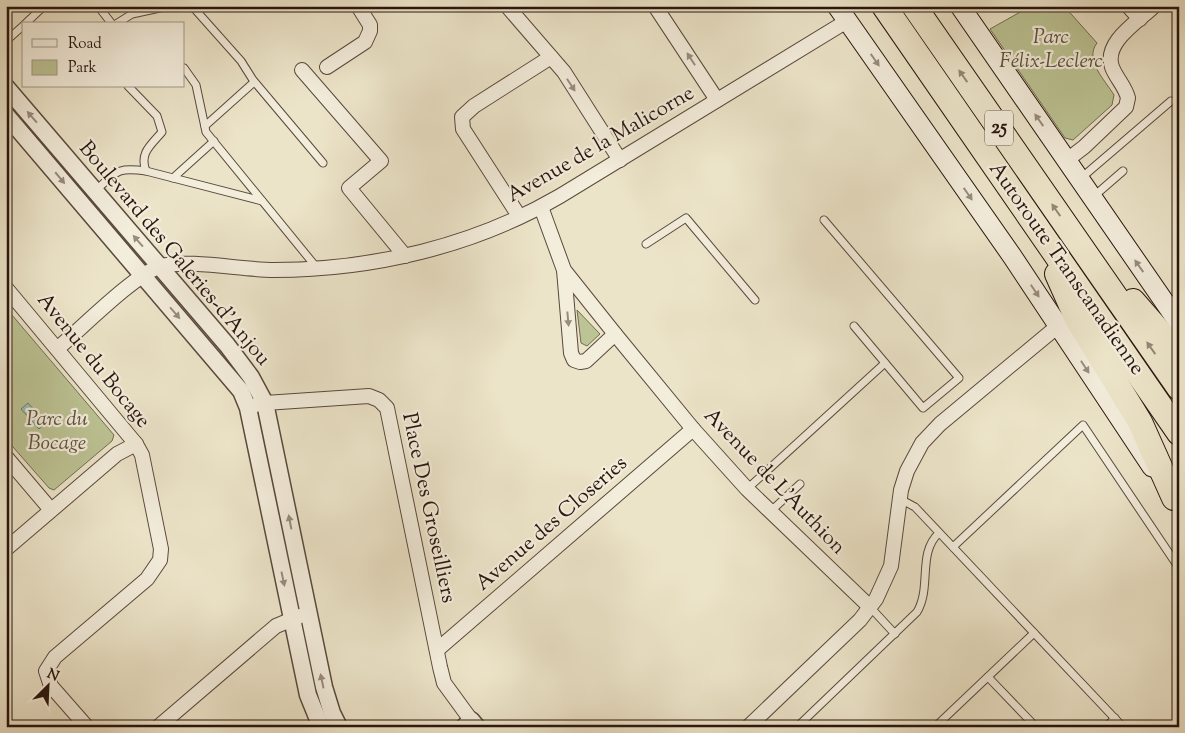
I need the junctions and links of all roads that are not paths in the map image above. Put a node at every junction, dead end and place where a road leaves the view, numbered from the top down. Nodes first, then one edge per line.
1 (44, 6) edge
2 (97, 6) edge
3 (169, 6) edge
4 (192, 6) edge
5 (358, 6) edge
6 (507, 6) edge
7 (655, 6) edge
8 (884, 6) edge
9 (914, 6) edge
10 (960, 6) edge
11 (1128, 6) edge
12 (1154, 6) edge
13 (842, 13) edge
14 (1140, 19) junction
15 (26, 22) edge
16 (110, 22) edge
17 (119, 22) edge
18 (22, 26) edge
19 (6, 41) edge
20 (551, 58) junction
21 (327, 67) dead end
22 (185, 69) edge
23 (302, 70) dead end
24 (254, 82) junction
25 (6, 87) edge
26 (130, 88) edge
27 (717, 100) junction
28 (1170, 101) dead end
29 (6, 115) edge
30 (205, 126) junction
31 (214, 141) junction
32 (620, 160) junction
33 (1067, 160) junction
34 (323, 163) dead end
35 (146, 171) junction
36 (1123, 171) dead end
37 (173, 178) junction
38 (1080, 179) junction
39 (95, 191) junction
40 (1092, 198) junction
41 (262, 201) junction
42 (541, 206) junction
43 (519, 216) junction
44 (824, 220) dead end
45 (1032, 220) junction
46 (646, 244) dead end
47 (1084, 250) junction
48 (405, 256) junction
49 (160, 267) junction
50 (318, 268) junction
51 (564, 270) junction
52 (143, 276) junction
53 (6, 288) edge
54 (755, 300) dead end
55 (1173, 301) edge
56 (1179, 323) edge
57 (854, 326) dead end
58 (1058, 326) junction
59 (615, 334) junction
60 (58, 348) junction
61 (1179, 354) edge
62 (885, 363) junction
63 (1179, 388) edge
64 (265, 402) junction
65 (248, 408) junction
66 (693, 428) junction
67 (1179, 433) edge
68 (136, 444) junction
69 (6, 457) edge
70 (800, 484) dead end
71 (747, 489) junction
72 (900, 499) junction
73 (1177, 501) edge
74 (51, 510) junction
75 (771, 511) junction
76 (939, 533) junction
77 (953, 547) junction
78 (6, 549) edge
79 (1179, 568) edge
80 (870, 607) junction
81 (308, 614) junction
82 (292, 618) junction
83 (1034, 633) junction
84 (895, 634) junction
85 (437, 650) junction
86 (988, 677) junction
87 (1115, 718) junction
88 (471, 725) edge
89 (87, 727) edge
90 (158, 727) edge
91 (321, 727) edge
92 (339, 727) edge
93 (748, 727) edge
94 (797, 727) edge
95 (935, 727) edge
96 (1036, 727) edge
97 (1106, 727) edge
98 (1123, 727) edge

1 - 15 lane
2 - 16 lane
3 - 17 lane
4 - 24 lane
5 - 21 street
6 - 20 street
27 -> 7 street
8 - 45 highway, Autoroute Transcanadienne / 25
47 -> 9 highway, Autoroute Transcanadienne / 25
33 -> 10 main road
11 - 14 street
12 - 14 street
13 - 27 street, Avenue de la Malicorne
13 -> 58 main road
14 - 33 street
18 - 19 lane
20 -> 32 street
20 - 43 street
22 - 30 lane
23 - 48 street
24 - 30 lane
24 - 34 lane
39 -> 25 street, Boulevard des Galeries-d'Anjou
26 - 35 lane
27 - 32 street, Avenue de la Malicorne
28 - 38 lane
29 -> 52 street, Boulevard des Galeries-d'Anjou
30 - 31 lane
31 - 37 lane
31 - 41 lane
32 - 42 street, Avenue de la Malicorne
33 - 38 main road
35 - 37 lane
35 - 39 lane
36 - 40 lane
37 - 41 lane
38 - 40 main road
49 -> 39 street, Boulevard des Galeries-d'Anjou
55 -> 40 main road
41 - 50 lane
42 - 43 street, Avenue de la Malicorne
42 - 51 street, Avenue de L'Authion
43 - 48 street, Avenue de la Malicorne
44 - 62 lane
45 - 67 highway, Autoroute Transcanadienne / 25
45 - 73 highway
46 - 54 lane
47 - 61 highway
63 -> 47 highway, Autoroute Transcanadienne / 25
48 - 50 street, Avenue de la Malicorne
49 - 50 street, Avenue de la Malicorne
49 - 52 street, Avenue de la Malicorne
49 - 64 street, Boulevard des Galeries-d'Anjou
51 - 59 street, Avenue de L'Authion
51 -> 59 street, Avenue de L'Authion
52 - 60 street, Avenue de la Malicorne
52 -> 65 street, Boulevard des Galeries-d'Anjou
53 - 60 street, Avenue du Bocage
55 - 56 main road
57 - 62 lane
58 - 72 street
58 -> 73 main road
59 - 66 street, Avenue de L'Authion
60 - 68 street, Avenue du Bocage
62 - 71 lane
64 - 65 street, Place Des Groseilliers
81 -> 64 street, Boulevard des Galeries-d'Anjou
64 - 85 street, Place Des Groseilliers
65 -> 82 street, Boulevard des Galeries-d'Anjou
66 - 71 street, Avenue de L'Authion
66 - 85 street, Avenue des Closeries
68 - 74 street
68 - 89 street, Avenue du Bocage
69 - 74 street
70 - 75 lane
71 - 75 street, Avenue de L'Authion
72 - 76 lane
72 - 80 street
74 - 78 street
75 - 80 street, Avenue de L'Authion
76 - 77 lane
76 - 84 lane
77 - 79 lane
77 - 83 lane
80 - 84 lane
80 - 93 street
81 - 82 street
92 -> 81 street, Boulevard des Galeries-d'Anjou
82 - 90 street
82 - 91 street, Boulevard des Galeries-d'Anjou
83 - 86 lane
83 - 87 lane
84 - 94 lane
85 - 88 street, Place Des Groseilliers
86 - 95 lane
86 - 96 lane
87 - 97 lane
87 - 98 lane

